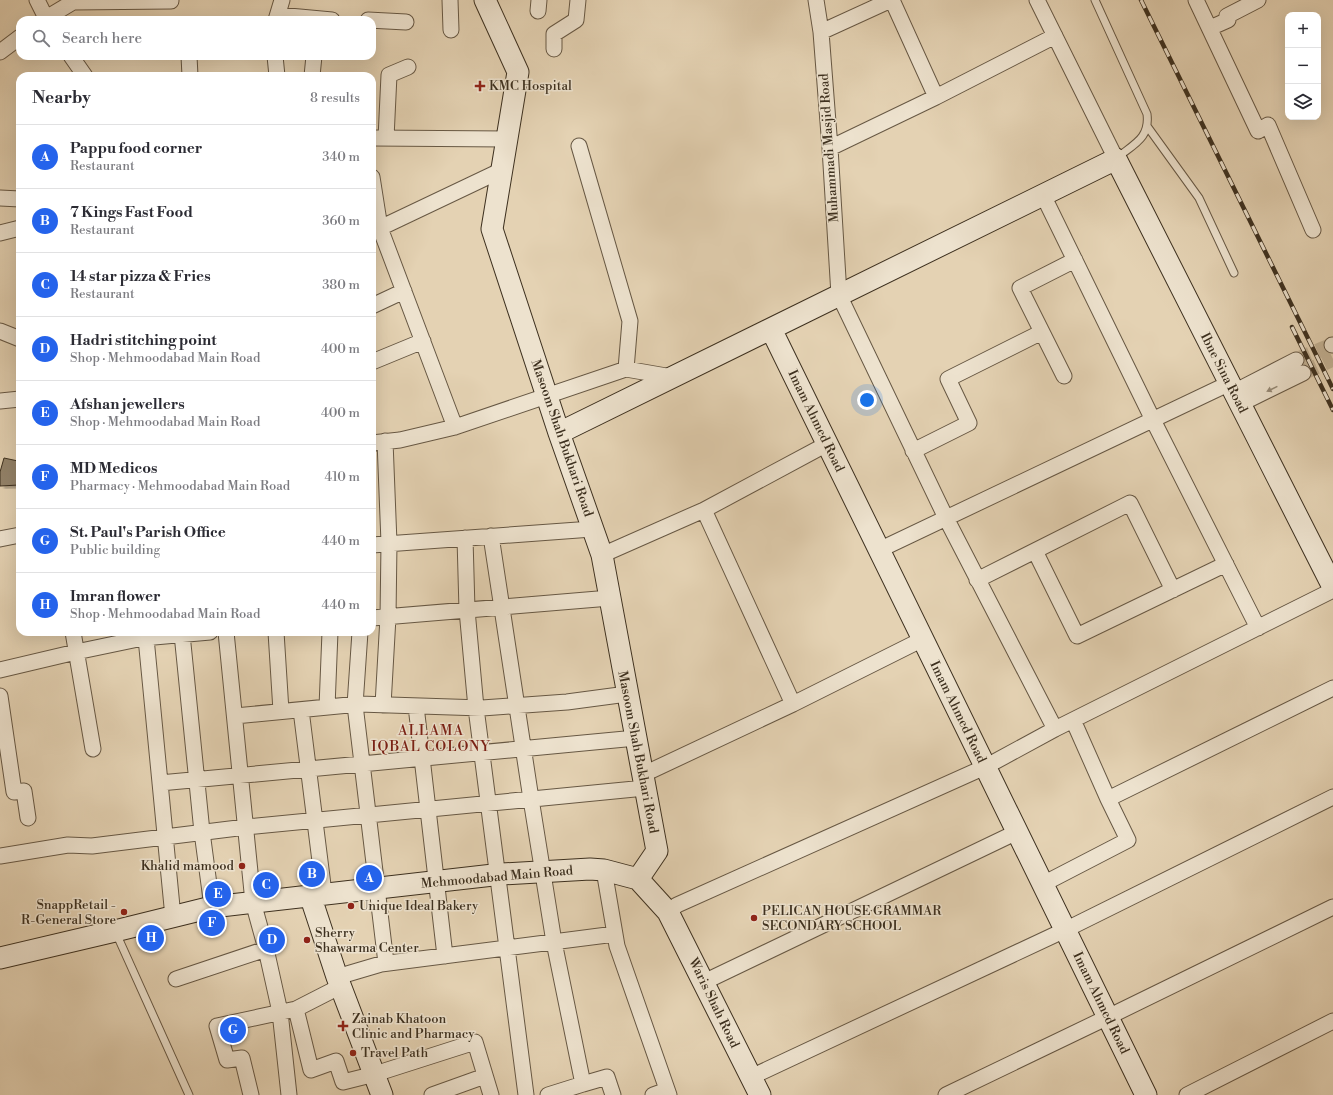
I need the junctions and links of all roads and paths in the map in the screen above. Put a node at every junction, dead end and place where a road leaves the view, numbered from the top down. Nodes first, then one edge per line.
1 (37, 0) edge
2 (282, 0) edge
3 (450, 0) edge
4 (485, 0) edge
5 (578, 0) edge
6 (816, 0) edge
7 (892, 0) edge
8 (1037, 0) edge
9 (1095, 0) edge
10 (1196, 0) edge
11 (1258, 0) edge
12 (171, 1) edge
13 (1241, 4) edge
14 (44, 16) edge
15 (50, 16) edge
16 (277, 16) edge
17 (376, 20) edge
18 (406, 22) dead end
19 (1210, 28) junction
20 (451, 30) dead end
21 (820, 32) junction
22 (1055, 36) junction
23 (16, 40) edge
24 (554, 49) dead end
25 (0, 52) edge
26 (74, 60) edge
27 (189, 60) edge
28 (276, 60) edge
29 (314, 60) edge
30 (408, 67) dead end
31 (82, 72) edge
32 (190, 72) edge
33 (277, 72) edge
34 (312, 72) edge
35 (936, 97) junction
36 (1147, 126) junction
37 (379, 138) edge
38 (507, 139) junction
39 (579, 146) dead end
40 (830, 148) junction
41 (1116, 159) junction
42 (502, 170) junction
43 (1043, 195) junction
44 (0, 198) edge
45 (16, 199) edge
46 (16, 229) edge
47 (376, 229) edge
48 (1313, 230) dead end
49 (0, 233) edge
50 (1075, 260) junction
51 (1234, 273) dead end
52 (404, 291) junction
53 (839, 295) junction
54 (376, 304) edge
55 (771, 329) junction
56 (0, 331) edge
57 (1042, 332) junction
58 (16, 337) edge
59 (423, 341) junction
60 (376, 360) edge
61 (1300, 367) tunnel mouth
62 (626, 369) junction
63 (1064, 376) dead end
64 (672, 377) junction
65 (1235, 393) junction
66 (547, 396) junction
67 (16, 399) edge
68 (0, 401) edge
69 (1153, 420) junction
70 (455, 426) junction
71 (559, 433) junction
72 (379, 442) edge
73 (827, 444) junction
74 (914, 451) junction
75 (704, 510) junction
76 (946, 518) junction
77 (592, 529) junction
78 (16, 536) edge
79 (492, 536) junction
80 (465, 538) junction
81 (0, 539) edge
82 (389, 543) junction
83 (376, 545) edge
84 (879, 550) junction
85 (1035, 551) junction
86 (602, 554) junction
87 (1226, 564) junction
88 (977, 580) junction
89 (1333, 587) edge
90 (1173, 590) junction
91 (1333, 590) edge
92 (610, 598) junction
93 (502, 607) junction
94 (467, 610) junction
95 (388, 617) junction
96 (376, 618) edge
97 (1258, 628) junction
98 (74, 636) edge
99 (148, 636) edge
100 (152, 636) edge
101 (182, 636) edge
102 (226, 636) edge
103 (276, 636) edge
104 (330, 636) edge
105 (360, 636) edge
106 (923, 639) junction
107 (76, 652) junction
108 (0, 670) edge
109 (1333, 688) edge
110 (628, 694) junction
111 (0, 696) edge
112 (355, 704) junction
113 (793, 704) junction
114 (383, 705) junction
115 (517, 705) junction
116 (416, 706) junction
117 (327, 707) junction
118 (476, 708) junction
119 (301, 710) junction
120 (281, 712) junction
121 (235, 716) junction
122 (1073, 720) junction
123 (1055, 729) junction
124 (636, 738) junction
125 (523, 748) junction
126 (93, 749) dead end
127 (482, 752) junction
128 (422, 758) junction
129 (362, 764) junction
130 (985, 767) junction
131 (308, 768) junction
132 (241, 775) junction
133 (197, 780) junction
134 (644, 781) junction
135 (160, 783) junction
136 (1333, 797) edge
137 (531, 799) junction
138 (1108, 799) junction
139 (488, 803) junction
140 (428, 809) junction
141 (368, 815) junction
142 (28, 818) dead end
143 (314, 820) junction
144 (246, 826) junction
145 (202, 832) junction
146 (1017, 832) junction
147 (165, 837) junction
148 (0, 856) edge
149 (604, 870) junction
150 (543, 872) junction
151 (497, 874) junction
152 (638, 879) junction
153 (436, 881) junction
154 (1043, 884) junction
155 (376, 888) junction
156 (317, 894) junction
157 (253, 902) junction
158 (212, 907) junction
159 (1333, 907) edge
160 (668, 912) junction
161 (173, 917) junction
162 (1065, 930) junction
163 (115, 931) junction
164 (615, 934) junction
165 (554, 942) junction
166 (506, 948) junction
167 (266, 949) junction
168 (445, 956) junction
169 (0, 958) edge
170 (386, 963) junction
171 (176, 979) dead end
172 (339, 981) junction
173 (704, 982) junction
174 (296, 1008) junction
175 (280, 1012) junction
176 (1108, 1018) junction
177 (1333, 1021) edge
178 (375, 1074) junction
179 (485, 1076) junction
180 (583, 1084) junction
181 (755, 1086) edge
182 (668, 1093) edge
183 (188, 1095) edge
184 (251, 1095) edge
185 (289, 1095) edge
186 (382, 1095) edge
187 (432, 1095) edge
188 (491, 1095) edge
189 (526, 1095) edge
190 (548, 1095) edge
191 (613, 1095) edge
192 (653, 1095) edge
193 (946, 1095) edge
194 (1146, 1095) edge
195 (1187, 1095) edge

1 - 14 street
2 - 16 street
3 - 20 street
4 - 38 street, Masoom Shah Bukhari Road
5 - 24 street
6 - 21 street, Muhammadi Masjid Road
7 - 21 street
7 - 35 street
8 - 22 street
9 - 36 lane
10 - 19 street
11 - 13 street
12 - 15 street
13 - 19 street
17 - 18 street
19 - 48 street
21 - 40 street, Muhammadi Masjid Road
22 - 35 street
22 - 41 street
23 - 25 street
26 - 31 street
27 - 32 street
28 - 33 street
29 - 34 street
30 - 37 street
35 - 40 street
36 - 41 lane
36 - 51 lane
37 - 38 street
38 - 42 street, Masoom Shah Bukhari Road
39 - 62 street
40 - 53 street, Muhammadi Masjid Road
41 - 43 street
41 - 65 street, Ibne Sina Road
42 - 47 street
42 - 66 street, Masoom Shah Bukhari Road
43 - 50 street
43 - 53 street
44 - 45 street
46 - 49 street
47 - 52 street
50 - 57 street
50 - 69 street
52 - 54 street
52 - 59 street
53 - 55 street
53 - 74 street
55 - 64 street
55 - 73 street, Imam Ahmed Road
56 - 58 street
57 - 63 street
57 - 74 street
59 - 60 street
59 - 70 street
61 - 65 street
62 - 64 street
62 - 66 street
64 - 71 street
65 - 69 street
65 - 89 street, Ibne Sina Road
66 - 70 street
66 - 71 street, Masoom Shah Bukhari Road
67 - 68 street
69 - 76 street
69 - 87 street
70 - 72 street
71 - 77 street, Masoom Shah Bukhari Road
72 - 82 street
73 - 75 street
73 - 84 street, Imam Ahmed Road
74 - 76 street
75 - 86 street
75 - 113 street
76 - 84 street
76 - 88 street
77 - 79 street
77 - 86 street, Masoom Shah Bukhari Road
78 - 81 street
79 - 80 street
79 - 93 street
80 - 82 street
80 - 94 street
82 - 83 street
82 - 95 street
84 - 106 street, Imam Ahmed Road
85 - 88 street
85 - 90 street
85 - 90 street
86 - 92 street, Masoom Shah Bukhari Road
87 - 90 street
87 - 97 street
88 - 123 street
91 - 97 street
92 - 93 street
92 - 110 street, Masoom Shah Bukhari Road
93 - 94 street
93 - 115 street
94 - 95 street
94 - 118 street
95 - 96 street
95 - 114 street
97 - 122 street
98 - 107 street
99 - 107 street
100 - 135 street
101 - 133 street
102 - 121 street
103 - 120 street
104 - 117 street
105 - 112 street
106 - 113 street
106 - 130 street, Imam Ahmed Road
107 - 108 street
107 - 126 street
109 - 138 street
110 - 115 street
110 - 124 street, Masoom Shah Bukhari Road
111 - 142 street
112 - 114 street
112 - 117 street
112 - 129 street
113 - 134 street
114 - 116 street
115 - 118 street
115 - 125 street
116 - 118 street
116 - 128 street
117 - 119 street
118 - 127 street
119 - 120 street
119 - 131 street
120 - 121 street
121 - 132 street
122 - 123 street
122 - 138 street
123 - 130 street
124 - 125 street
124 - 134 street, Masoom Shah Bukhari Road
125 - 127 street
125 - 137 street
127 - 128 street
127 - 139 street
128 - 129 street
128 - 140 street
129 - 131 street
129 - 141 street
130 - 146 street, Imam Ahmed Road
130 - 160 street
131 - 132 street
131 - 143 street
132 - 133 street
132 - 144 street
133 - 135 street
133 - 145 street
134 - 137 street
134 - 152 street, Masoom Shah Bukhari Road
135 - 147 street
136 - 162 street
137 - 139 street
137 - 150 street
138 - 154 street
139 - 140 street
139 - 151 street
140 - 141 street
140 - 153 street
141 - 143 street
141 - 155 street
143 - 144 street
143 - 156 street
144 - 145 street
144 - 157 street
145 - 147 street
145 - 158 street
146 - 154 street, Imam Ahmed Road
146 - 173 street
147 - 148 street
147 - 161 street
149 - 150 street, Mehmoodabad Main Road
149 - 152 street, Mehmoodabad Main Road
149 - 164 street
150 - 151 street, Mehmoodabad Main Road
150 - 165 street
151 - 153 street, Mehmoodabad Main Road
151 - 166 street
152 - 160 street
153 - 155 street, Mehmoodabad Main Road
153 - 168 street
154 - 162 street, Imam Ahmed Road
155 - 156 street, Mehmoodabad Main Road
155 - 170 street
156 - 157 street, Mehmoodabad Main Road
156 - 172 street
157 - 158 street, Mehmoodabad Main Road
157 - 167 street
158 - 161 street, Mehmoodabad Main Road
159 - 176 street
160 - 173 street, Waris Shah Road
161 - 163 street, Mehmoodabad Main Road
162 - 176 street, Imam Ahmed Road
162 - 181 street
163 - 169 street, Mehmoodabad Main Road
163 - 183 lane
164 - 165 street
164 - 182 street
165 - 166 street
165 - 180 street
166 - 168 street
166 - 189 street
167 - 171 street
167 - 175 street
168 - 170 street
170 - 172 street
172 - 174 street
172 - 178 street
173 - 181 street, Waris Shah Road
174 - 175 street
174 - 178 street
175 - 184 street
175 - 185 street
176 - 193 street
176 - 194 street, Imam Ahmed Road
177 - 195 street
178 - 179 street
178 - 186 street
179 - 187 street
179 - 188 street
180 - 190 street
180 - 191 street
182 - 192 street

